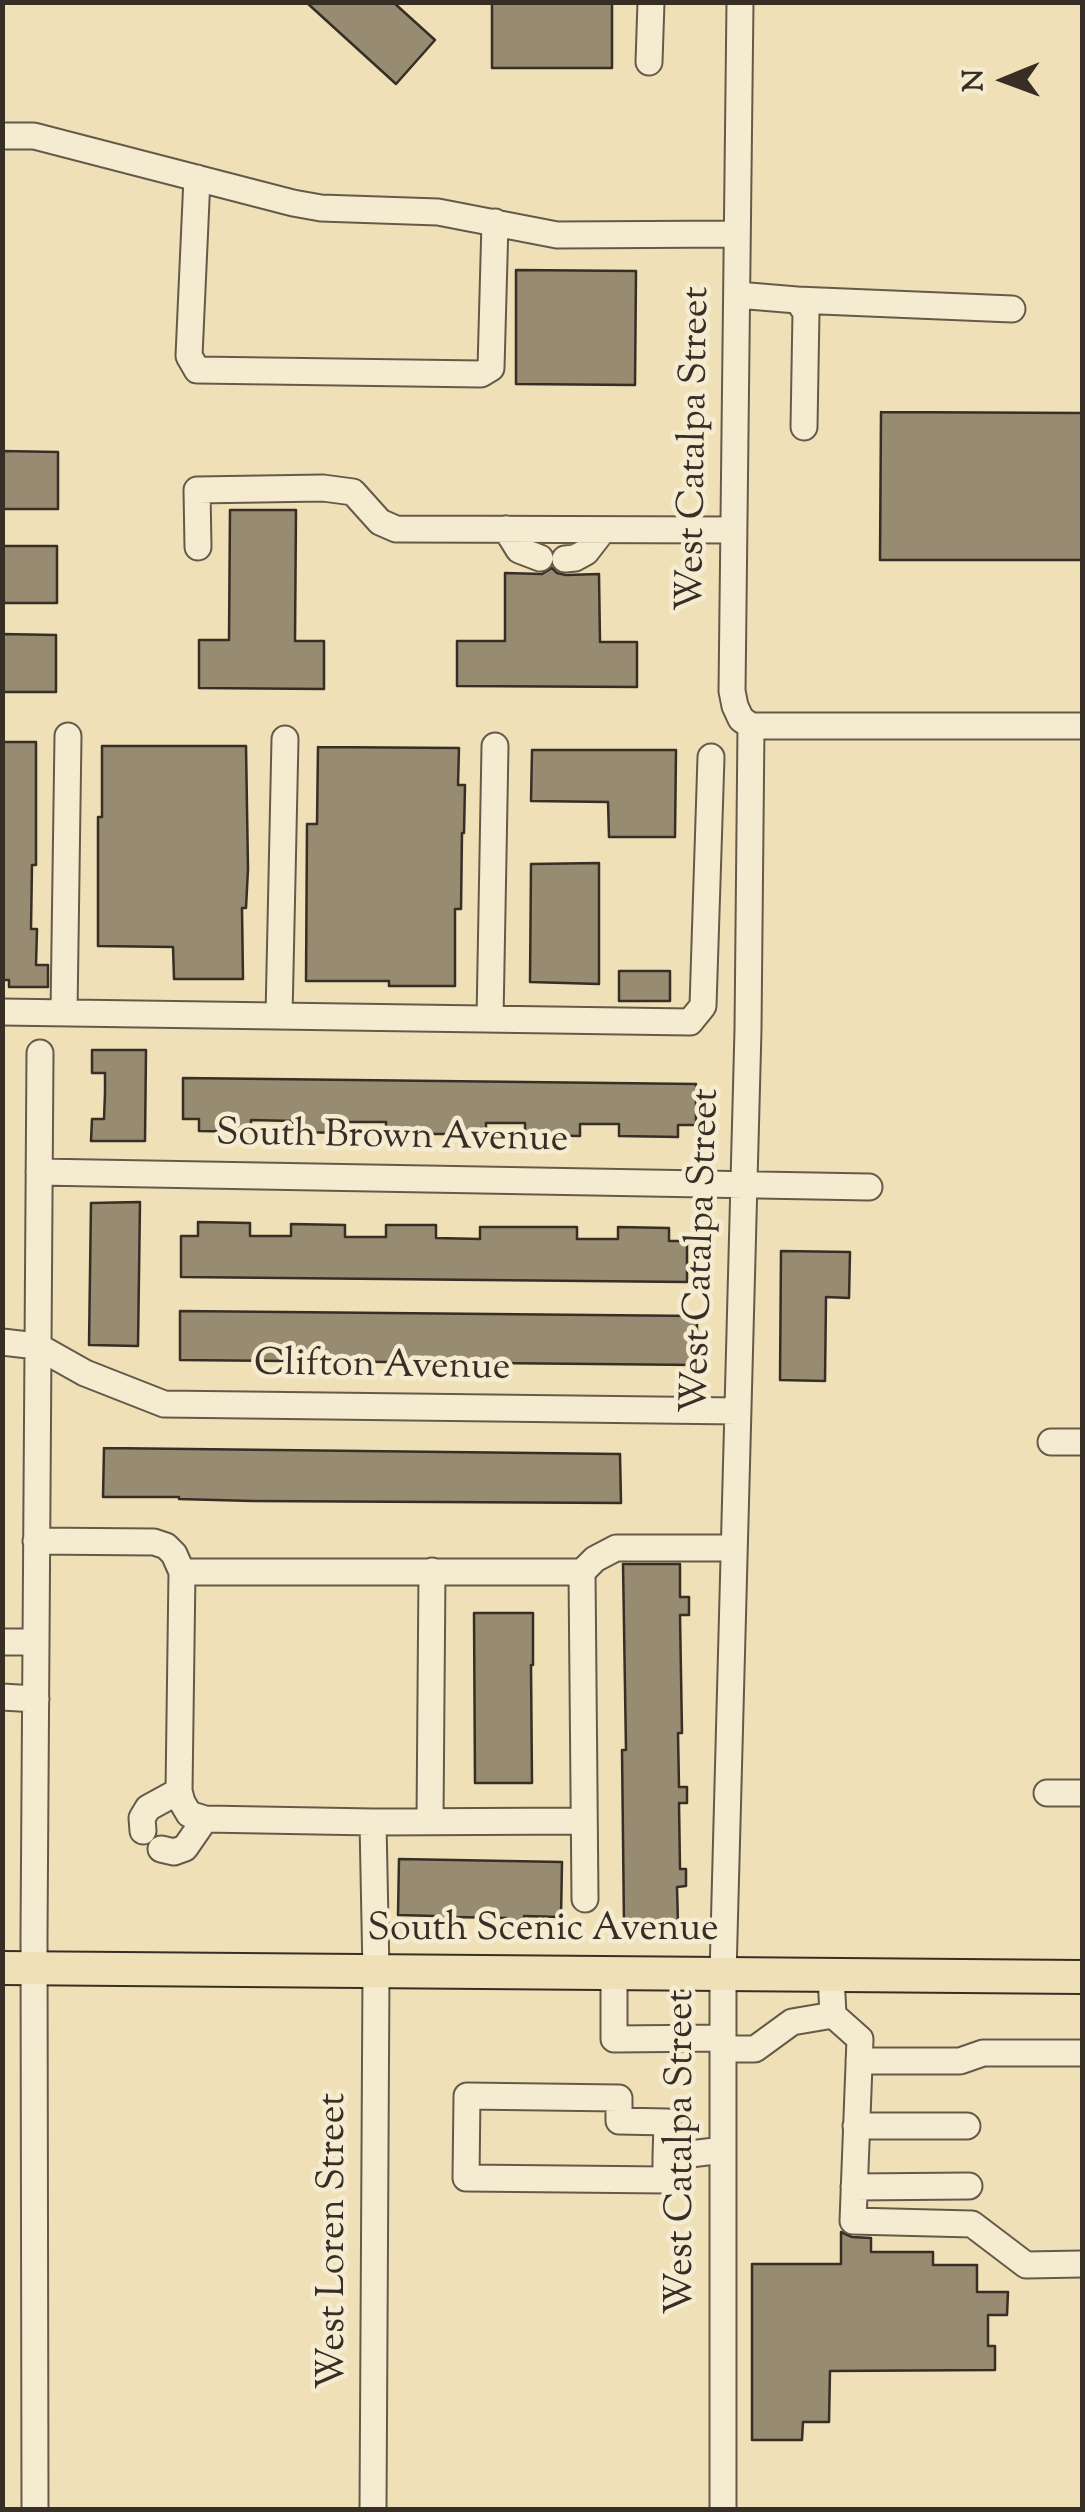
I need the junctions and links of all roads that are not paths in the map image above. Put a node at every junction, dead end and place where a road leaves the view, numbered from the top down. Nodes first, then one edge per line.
1 (650, 2) edge
2 (740, 2) edge
3 (648, 62) dead end
4 (2, 136) edge
5 (196, 178) junction
6 (495, 222) junction
7 (737, 234) junction
8 (736, 295) junction
9 (798, 300) junction
10 (1012, 309) dead end
11 (804, 427) dead end
12 (506, 529) junction
13 (603, 530) junction
14 (734, 530) junction
15 (198, 547) dead end
16 (751, 726) junction
17 (1082, 726) edge
18 (68, 736) dead end
19 (284, 739) dead end
20 (495, 746) dead end
21 (710, 757) dead end
22 (2, 1012) edge
23 (64, 1012) junction
24 (279, 1016) junction
25 (490, 1019) junction
26 (40, 1053) dead end
27 (39, 1172) junction
28 (744, 1184) junction
29 (868, 1187) dead end
30 (2, 1342) edge
31 (37, 1346) junction
32 (738, 1412) junction
33 (1051, 1442) dead end
34 (1082, 1442) edge
35 (36, 1541) junction
36 (734, 1548) junction
37 (432, 1571) junction
38 (182, 1572) junction
39 (582, 1572) junction
40 (2, 1642) edge
41 (36, 1642) junction
42 (2, 1697) edge
43 (36, 1699) junction
44 (179, 1790) junction
45 (1048, 1792) dead end
46 (1082, 1793) edge
47 (205, 1820) junction
48 (430, 1820) junction
49 (584, 1821) junction
50 (374, 1822) junction
51 (585, 1899) dead end
52 (18, 1968) edge
53 (376, 1972) junction
54 (614, 1973) junction
55 (723, 1974) junction
56 (831, 1975) junction
57 (1082, 1977) edge
58 (833, 2016) junction
59 (723, 2044) junction
60 (1082, 2053) edge
61 (859, 2062) junction
62 (856, 2126) junction
63 (966, 2126) dead end
64 (723, 2150) junction
65 (666, 2157) junction
66 (854, 2186) junction
67 (969, 2186) dead end
68 (1082, 2264) edge
69 (35, 2510) edge
70 (373, 2510) edge
71 (723, 2510) edge

1 - 3 street
2 - 7 street, West Catalpa Street
4 - 5 street
5 - 6 street
5 - 6 street
6 - 7 street
7 - 8 street, West Catalpa Street
8 - 9 street
8 - 14 street, West Catalpa Street
9 - 10 street
9 - 11 street
12 - 13 street
12 - 13 street
12 - 15 street
13 - 14 street
14 - 16 street, West Catalpa Street
16 - 17 street
16 - 28 street, West Catalpa Street
18 - 23 street
19 - 24 street
20 - 25 street
21 - 25 street
22 - 23 street
23 - 24 street
24 - 25 street
26 - 27 street
27 - 28 street, South Brown Avenue
27 - 31 street
28 - 29 street, South Brown Avenue
28 - 32 street, West Catalpa Street
30 - 31 street
31 - 32 street, Clifton Avenue
31 - 35 street
32 - 36 street, West Catalpa Street
33 - 34 street
35 - 38 street
35 - 41 street
36 - 39 street
36 - 55 street, West Catalpa Street
37 - 38 street
37 - 39 street
37 - 48 street
38 - 44 street
39 - 49 street
40 - 41 street
41 - 43 street
42 - 43 street
43 - 52 street
44 - 47 street
44 - 47 street
45 - 46 street
47 - 50 street
48 - 49 street
48 - 50 street
49 - 51 street
50 - 53 street, West Loren Street
52 - 53 main road, South Scenic Avenue
52 - 69 street
53 - 54 main road, South Scenic Avenue
53 - 70 street, West Loren Street
54 - 55 main road, South Scenic Avenue
54 - 59 street
55 - 56 main road, South Scenic Avenue
55 - 59 street, West Catalpa Street
56 - 57 main road, South Scenic Avenue
56 - 58 street
58 - 59 street
58 - 61 street
59 - 64 street, West Catalpa Street
60 - 61 street
61 - 62 street
62 - 63 street
62 - 66 street
64 - 65 street
64 - 71 street, West Catalpa Street
65 - 65 street
66 - 67 street
66 - 68 street

